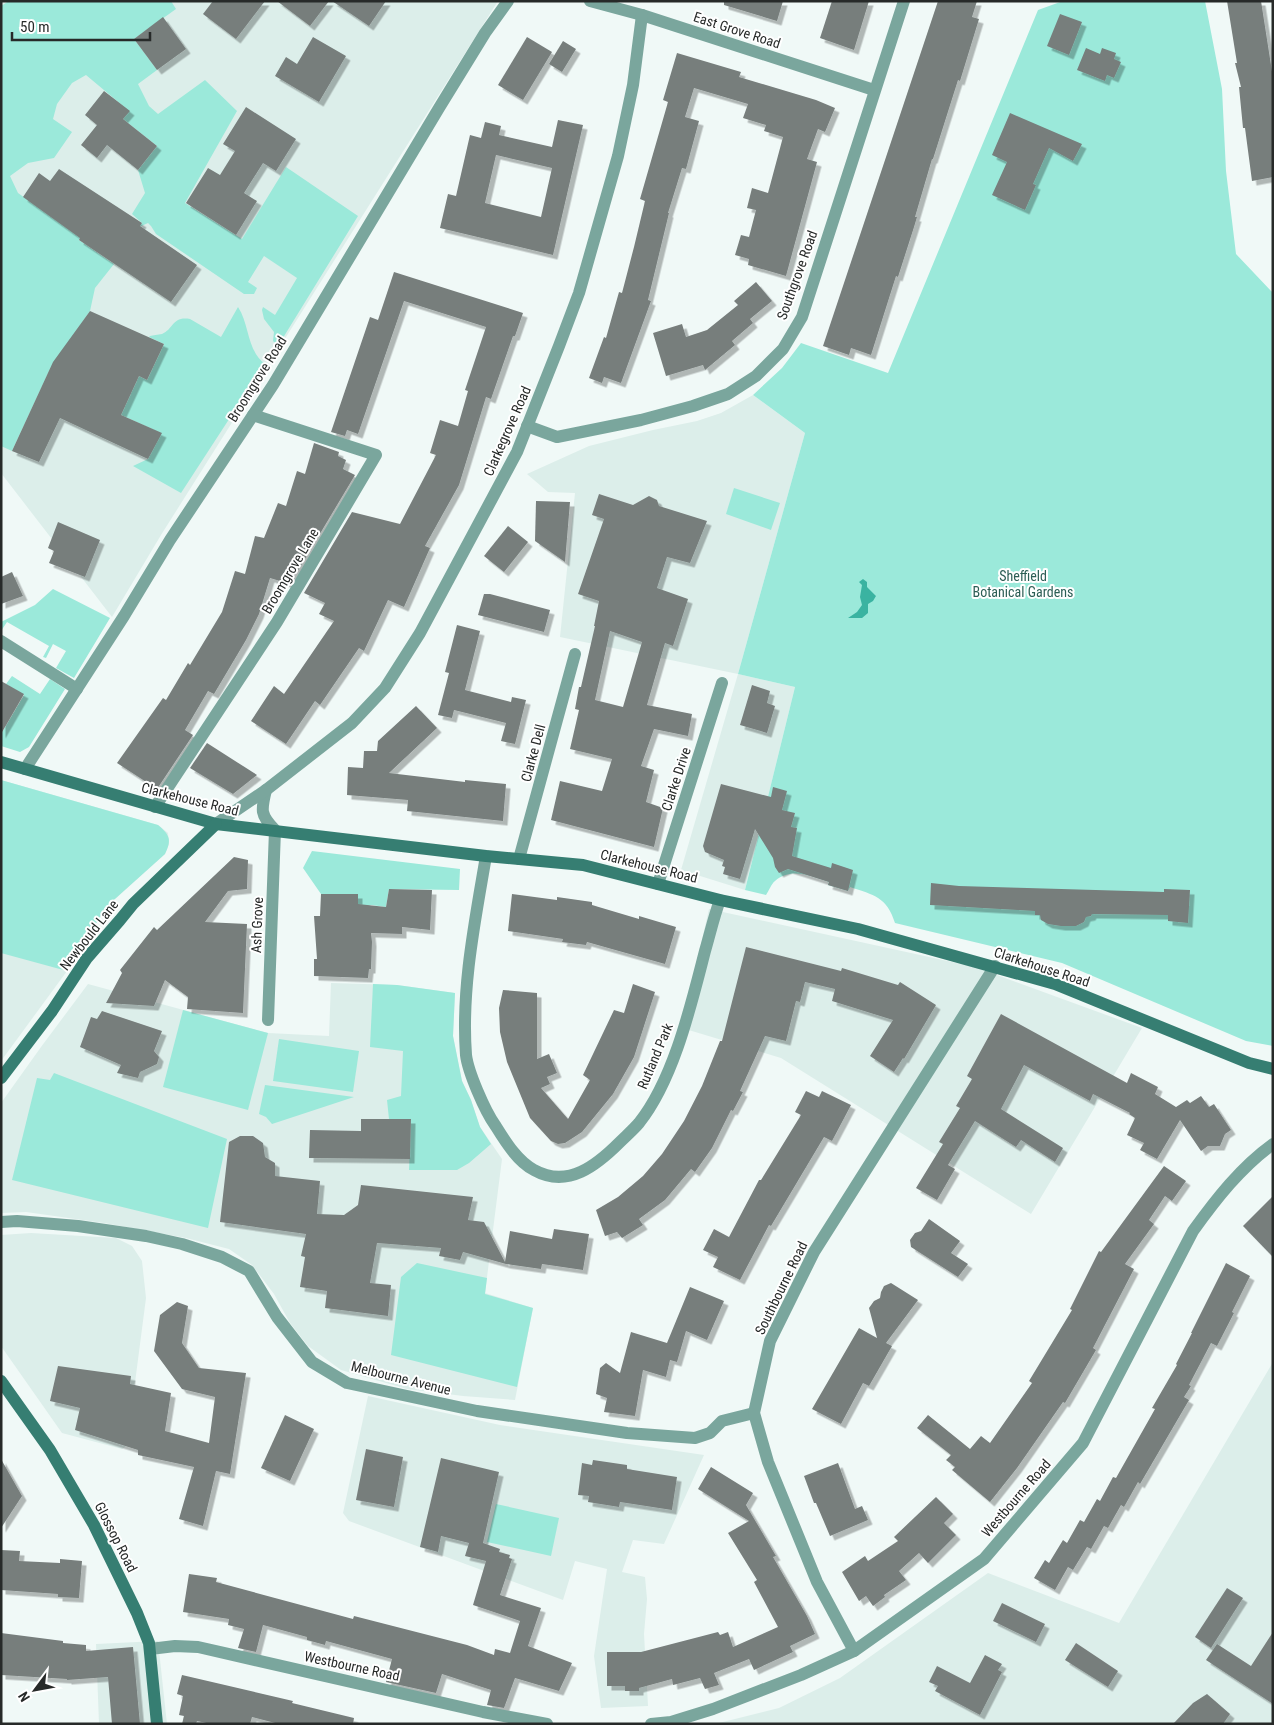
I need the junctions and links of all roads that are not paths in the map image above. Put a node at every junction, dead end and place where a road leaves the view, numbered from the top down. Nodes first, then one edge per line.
1 (508, 1) edge
2 (590, 1) edge
3 (904, 1) edge
4 (642, 15) junction
5 (874, 90) junction
6 (253, 415) junction
7 (527, 426) junction
8 (1, 642) edge
9 (575, 654) dead end
10 (722, 683) dead end
11 (77, 689) junction
12 (1, 762) edge
13 (25, 769) junction
14 (266, 790) junction
15 (155, 807) junction
16 (216, 824) junction
17 (275, 830) junction
18 (486, 856) junction
19 (519, 859) junction
20 (658, 884) junction
21 (720, 900) junction
22 (995, 966) junction
23 (268, 1020) dead end
24 (1273, 1069) edge
25 (1, 1078) edge
26 (1273, 1144) edge
27 (1, 1222) edge
28 (1, 1382) edge
29 (754, 1414) junction
30 (150, 1650) junction
31 (854, 1651) junction
32 (671, 1723) edge
33 (157, 1724) edge
34 (547, 1724) edge
35 (651, 1724) edge

1 - 6 street, Broomgrove Road
2 - 4 street, East Grove Road
3 - 5 street, Southgrove Road
4 - 5 street, East Grove Road
4 - 7 street, Clarkegrove Road
5 - 7 street, Southgrove Road
6 - 11 street, Broomgrove Road
6 - 15 street, Broomgrove Lane
7 - 14 street, Clarkegrove Road
8 - 11 street
9 - 19 street, Clarke Dell
10 - 20 street, Clarke Drive
11 - 13 street, Broomgrove Road
12 - 13 main road, Clarkehouse Road
13 - 15 main road, Clarkehouse Road
14 - 16 street, Clarkegrove Road
14 - 17 street
15 - 16 main road, Clarkehouse Road
16 - 17 main road, Clarkehouse Road
16 - 25 main road, Newbould Lane
17 - 18 main road, Clarkehouse Road
17 - 23 street, Ash Grove
18 - 19 main road, Clarkehouse Road
18 - 21 street, Rutland Park
19 - 20 main road, Clarkehouse Road
20 - 21 main road, Clarkehouse Road
21 - 22 main road, Clarkehouse Road
22 - 24 main road, Clarkehouse Road
22 - 29 street, Southbourne Road
26 - 31 street, Westbourne Road
27 - 29 street, Melbourne Avenue
28 - 30 main road, Glossop Road
29 - 31 street, Southbourne Road
30 - 33 main road, Glossop Road
30 - 34 street, Westbourne Road
31 - 32 street, Westbourne Road
32 - 35 street, Westbourne Road

